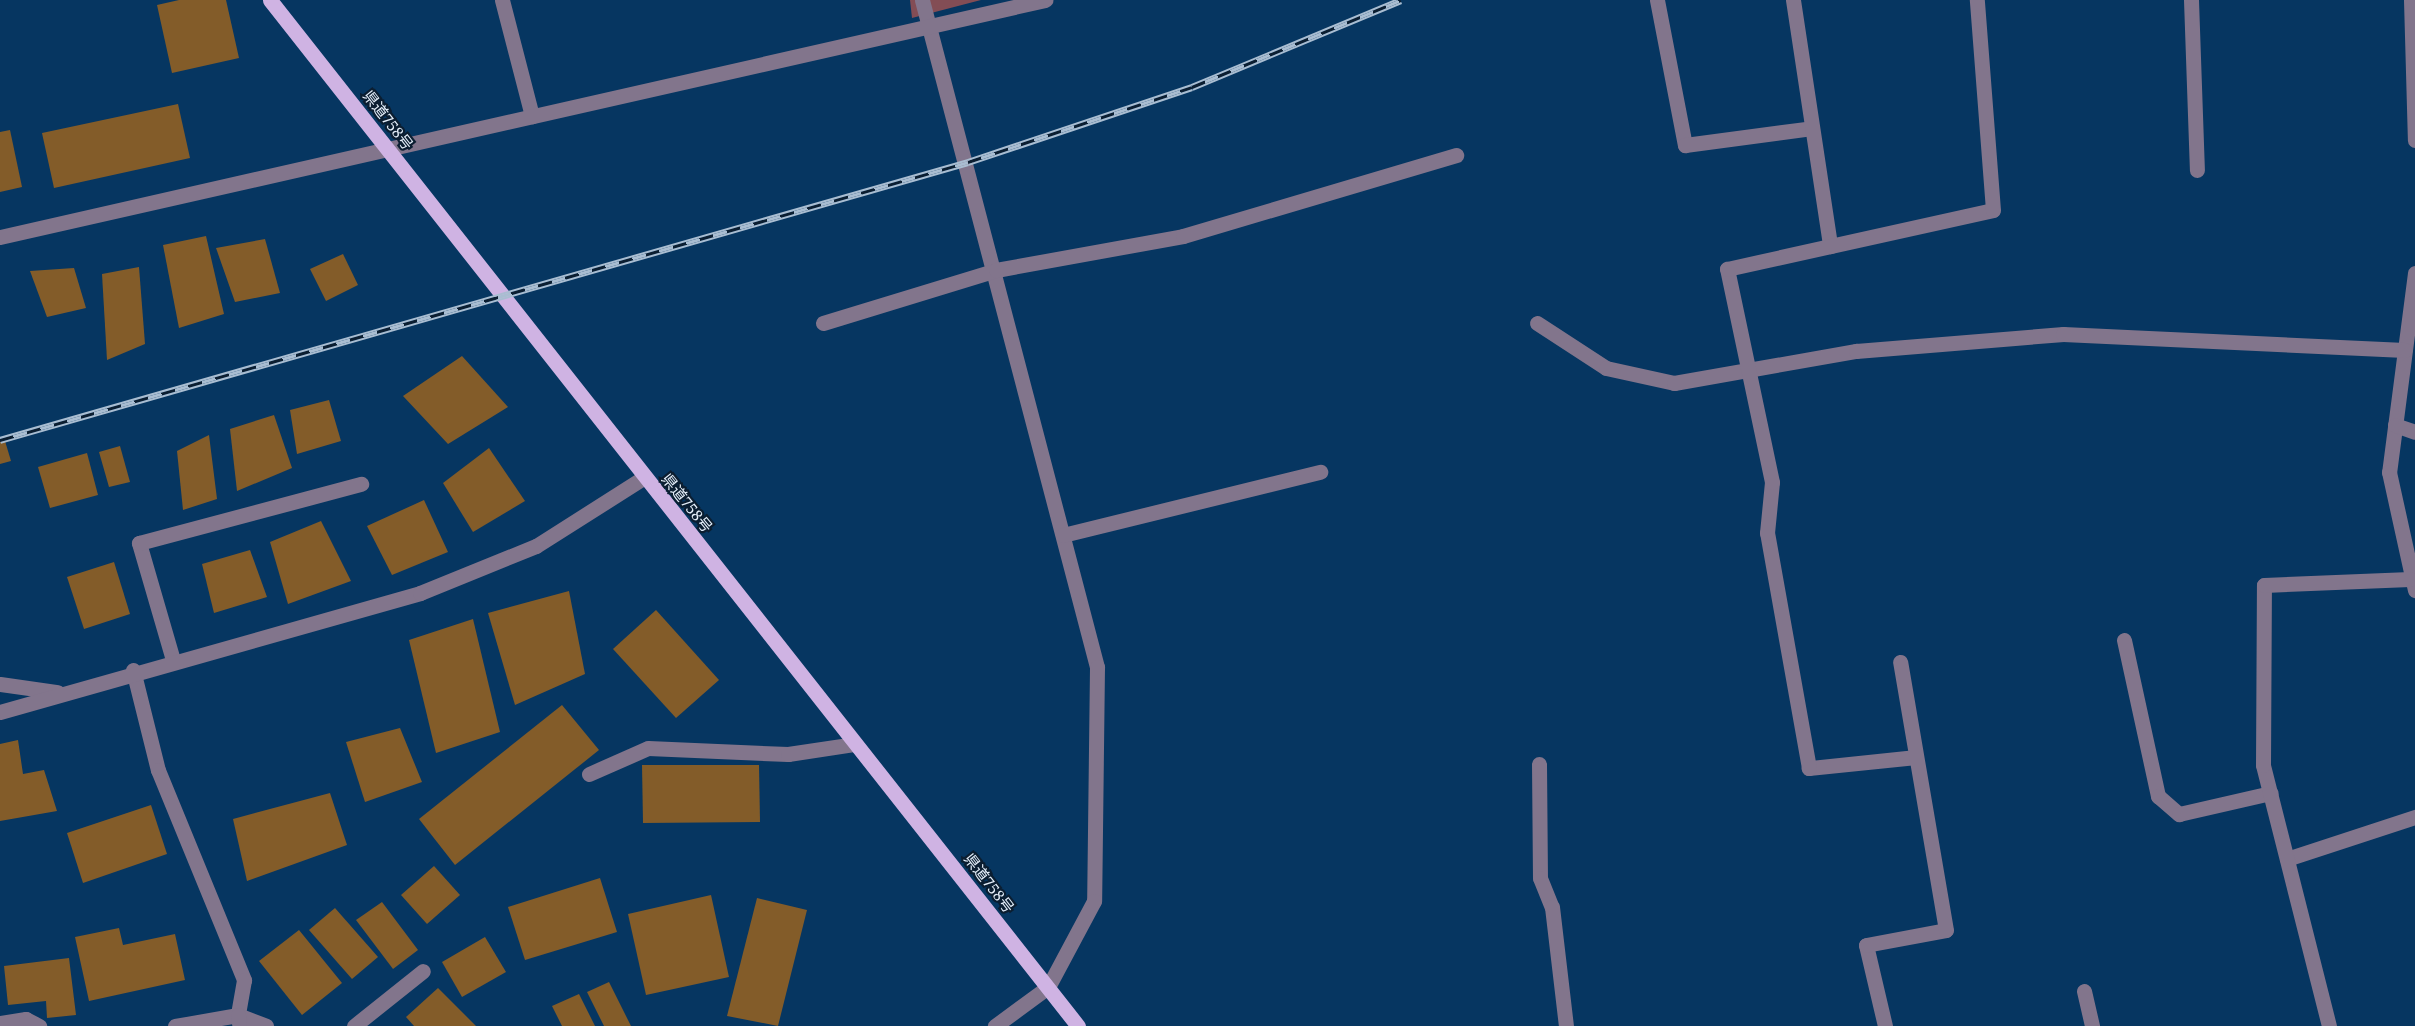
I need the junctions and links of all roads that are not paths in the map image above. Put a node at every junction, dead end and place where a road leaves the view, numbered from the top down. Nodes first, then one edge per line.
1 (270, 0) edge
2 (502, 0) edge
3 (922, 0) edge
4 (1045, 0) edge
5 (1657, 0) edge
6 (1793, 0) edge
7 (1977, 0) edge
8 (2191, 0) edge
9 (2411, 0) edge
10 (928, 27) junction
11 (532, 116) junction
12 (1812, 128) junction
13 (2415, 140) edge
14 (389, 150) junction
15 (1456, 155) dead end
16 (2197, 170) dead end
17 (0, 237) edge
18 (1830, 246) junction
19 (996, 270) junction
20 (2415, 273) edge
21 (823, 323) dead end
22 (1537, 323) dead end
23 (2405, 350) junction
24 (1748, 369) junction
25 (2395, 425) junction
26 (2415, 432) edge
27 (1320, 472) dead end
28 (644, 478) junction
29 (361, 484) dead end
30 (1063, 535) junction
31 (2412, 584) edge
32 (2124, 639) dead end
33 (173, 660) junction
34 (1900, 662) dead end
35 (133, 670) junction
36 (0, 684) edge
37 (60, 693) junction
38 (0, 712) edge
39 (855, 744) junction
40 (1916, 757) junction
41 (1539, 764) dead end
42 (589, 774) dead end
43 (2271, 793) junction
44 (2415, 817) edge
45 (2287, 859) junction
46 (423, 970) dead end
47 (1048, 987) junction
48 (2084, 991) dead end
49 (239, 1021) edge
50 (0, 1023) edge
51 (39, 1026) edge
52 (175, 1026) edge
53 (266, 1026) edge
54 (354, 1026) edge
55 (995, 1026) edge
56 (1078, 1026) edge
57 (1566, 1026) edge
58 (1886, 1026) edge
59 (2092, 1026) edge
60 (2329, 1026) edge

1 - 14 main road, 県道758号
2 - 11 street
3 - 10 street
4 - 10 street
5 - 12 street
6 - 12 street
7 - 18 street
8 - 16 street
9 - 13 street
10 - 11 street
10 - 19 street
11 - 14 street
12 - 18 street
14 - 17 street
14 - 28 main road, 県道758号
15 - 19 street
18 - 24 street
19 - 21 street
19 - 30 street
20 - 23 street
22 - 24 street
23 - 24 street
23 - 25 street
24 - 40 street
25 - 26 street
25 - 31 street
27 - 30 street
28 - 33 street
28 - 39 main road, 県道758号
29 - 33 street
30 - 47 street
31 - 43 street
32 - 43 street
33 - 35 street
34 - 40 street
35 - 37 street
35 - 49 street
36 - 37 street
37 - 38 street
39 - 42 street
39 - 47 main road, 県道758号
40 - 58 street
41 - 57 street
43 - 45 street
44 - 45 street
45 - 60 street
46 - 54 street
47 - 55 street
47 - 56 main road, 県道758号
48 - 59 street
49 - 52 street
49 - 53 street
50 - 51 street

